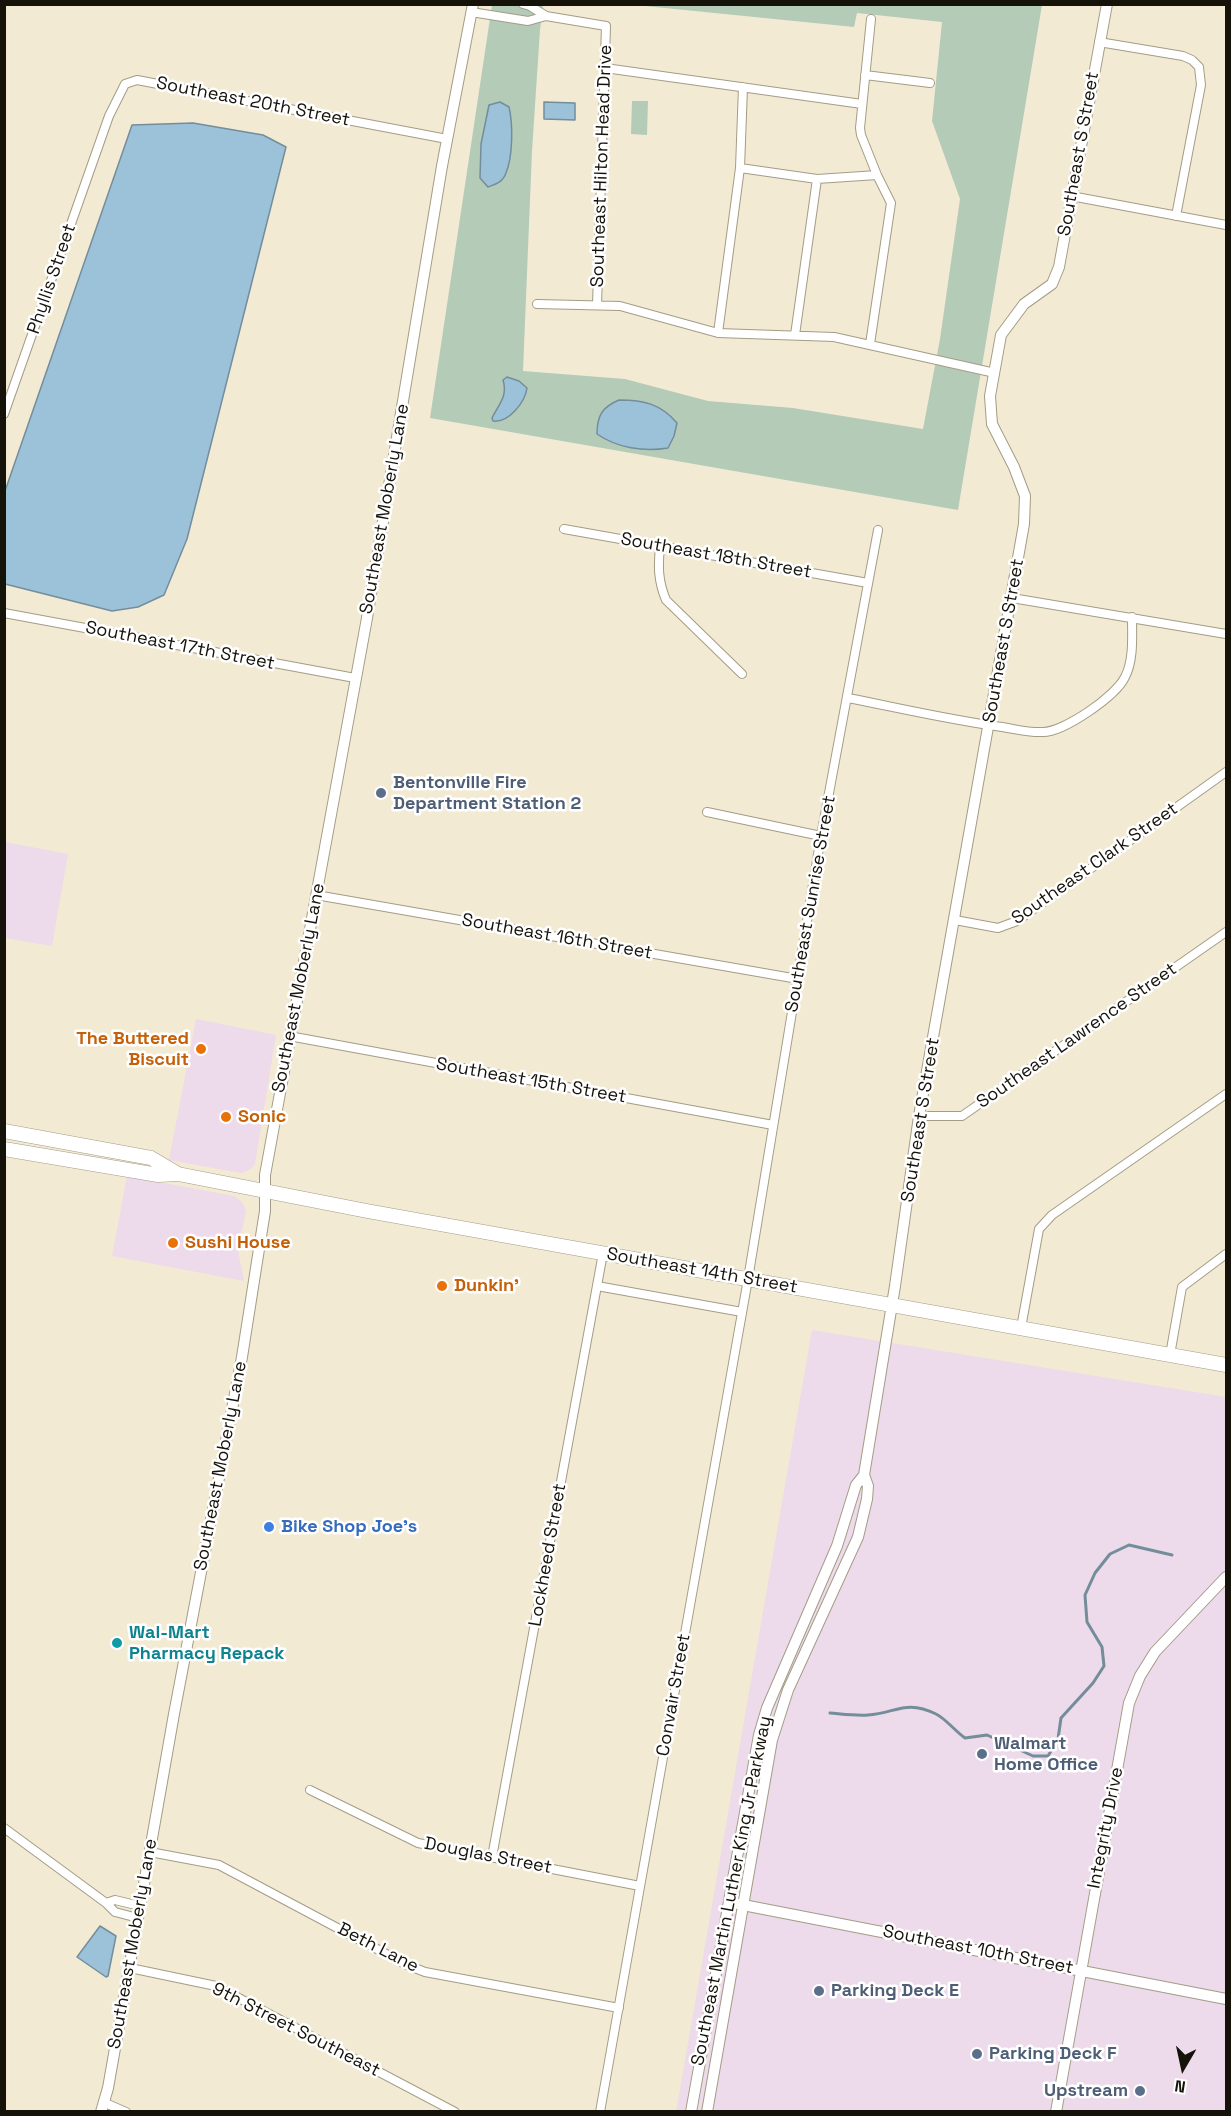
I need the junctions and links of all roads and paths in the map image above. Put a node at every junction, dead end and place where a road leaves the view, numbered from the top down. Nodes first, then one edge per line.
1 (523, 4) edge
2 (1107, 4) edge
3 (472, 8) edge
4 (546, 16) junction
5 (871, 19) dead end
6 (1099, 42) junction
7 (606, 68) junction
8 (865, 75) junction
9 (930, 83) dead end
10 (743, 87) junction
11 (862, 104) junction
12 (447, 139) junction
13 (99, 145) joint
14 (740, 168) junction
15 (877, 175) junction
16 (817, 179) junction
17 (1071, 196) junction
18 (1176, 216) junction
19 (1227, 225) edge
20 (537, 304) dead end
21 (597, 305) junction
22 (718, 333) junction
23 (795, 335) junction
24 (870, 344) junction
25 (995, 372) junction
26 (4, 414) edge
27 (564, 529) dead end
28 (878, 530) dead end
29 (660, 547) junction
30 (868, 583) junction
31 (1012, 598) junction
32 (4, 614) edge
33 (1132, 617) junction
34 (1227, 634) edge
35 (742, 674) dead end
36 (355, 678) junction
37 (848, 698) junction
38 (988, 725) junction
39 (1227, 772) edge
40 (707, 812) dead end
41 (821, 836) junction
42 (316, 895) junction
43 (955, 920) junction
44 (1227, 932) edge
45 (798, 979) junction
46 (289, 1036) junction
47 (1227, 1094) edge
48 (920, 1116) junction
49 (773, 1125) junction
50 (4, 1131) edge
51 (4, 1149) edge
52 (178, 1174) junction
53 (266, 1191) junction
54 (603, 1253) junction
55 (1227, 1254) edge
56 (748, 1279) junction
57 (597, 1286) junction
58 (892, 1305) junction
59 (742, 1312) junction
60 (1021, 1328) junction
61 (1170, 1355) junction
62 (1227, 1365) edge
63 (864, 1475) junction
64 (1227, 1577) edge
65 (310, 1790) dead end
66 (4, 1828) edge
67 (150, 1852) junction
68 (492, 1857) junction
69 (640, 1886) junction
70 (730, 1902) junction
71 (106, 1903) junction
72 (744, 1905) junction
73 (140, 1906) junction
74 (138, 1918) junction
75 (130, 1968) junction
76 (1080, 1970) junction
77 (1227, 1999) edge
78 (619, 2008) junction
79 (102, 2107) edge
80 (126, 2112) edge
81 (454, 2112) edge
82 (600, 2112) edge
83 (691, 2112) edge
84 (707, 2112) edge
85 (1056, 2112) edge

1 - 4 street
2 - 6 street, Southeast S Street
3 - 4 street
3 - 12 street, Southeast Moberly Lane
4 - 7 street, Southeast Hilton Head Drive
5 - 8 street
6 - 17 street, Southeast S Street
6 - 18 street
7 - 10 street
7 - 21 street, Southeast Hilton Head Drive
8 - 9 street
8 - 11 street
10 - 11 street
10 - 14 street
11 - 15 street
12 - 13 street, Southeast 20th Street
12 - 36 street, Southeast Moberly Lane
13 - 26 street, Phyllis Street
14 - 16 street
14 - 22 street
15 - 16 street
15 - 24 street
16 - 23 street
17 - 18 street
17 - 25 street, Southeast S Street
18 - 19 street
20 - 21 street
21 - 22 street
22 - 23 street
23 - 24 street
24 - 25 street
25 - 31 street, Southeast S Street
27 - 29 street, Southeast 18th Street
28 - 30 street, Southeast Sunrise Street
29 - 30 street, Southeast 18th Street
29 - 35 street
30 - 37 street, Southeast Sunrise Street
31 - 33 street
31 - 38 street, Southeast S Street
32 - 36 street, Southeast 17th Street
33 - 34 street
33 - 38 street
36 - 42 street, Southeast Moberly Lane
37 - 38 street
37 - 41 street, Southeast Sunrise Street
38 - 43 street, Southeast S Street
39 - 43 street, Southeast Clark Street
40 - 41 street
41 - 45 street, Southeast Sunrise Street
42 - 45 street, Southeast 16th Street
42 - 46 street, Southeast Moberly Lane
43 - 48 street, Southeast S Street
44 - 48 street, Southeast Lawrence Street
45 - 49 street, Southeast Sunrise Street
46 - 49 street, Southeast 15th Street
46 - 53 street, Southeast Moberly Lane
47 - 60 street
48 - 58 street, Southeast S Street
49 - 56 street, Southeast Sunrise Street
50 - 52 main road, Southeast 14th Street
51 - 52 main road, Southeast 14th Street
52 - 53 main road, Southeast 14th Street
53 - 54 main road, Southeast 14th Street
53 - 67 street, Southeast Moberly Lane
54 - 56 main road, Southeast 14th Street
54 - 57 street, Lockheed Street
55 - 61 street
56 - 58 main road, Southeast 14th Street
56 - 59 street, Convair Street
57 - 59 street
57 - 68 street, Lockheed Street
58 - 60 main road, Southeast 14th Street
58 - 63 street, Southeast Martin Luther King Jr Parkway
59 - 69 street, Convair Street
60 - 61 main road, Southeast 14th Street
61 - 62 main road, Southeast 14th Street
63 - 70 street, Southeast Martin Luther King Jr Parkway
63 - 72 street, Southeast Martin Luther King Jr Parkway
64 - 76 street, Integrity Drive
65 - 68 street, Douglas Street
66 - 71 street
67 - 73 street, Southeast Moberly Lane
67 - 78 street, Beth Lane
68 - 69 street, Douglas Street
69 - 78 street, Convair Street
70 - 72 street, Southeast 10th Street
70 - 83 street, Southeast Martin Luther King Jr Parkway
71 - 73 street
71 - 74 street
72 - 76 street, Southeast 10th Street
72 - 84 street, Southeast Martin Luther King Jr Parkway
73 - 74 street, Southeast Moberly Lane
74 - 75 street, Southeast Moberly Lane
75 - 79 street, Southeast Moberly Lane
75 - 81 street, 9th Street Southeast
76 - 77 street, Southeast 10th Street
76 - 85 street, Integrity Drive
78 - 82 street, Convair Street
79 - 80 street

